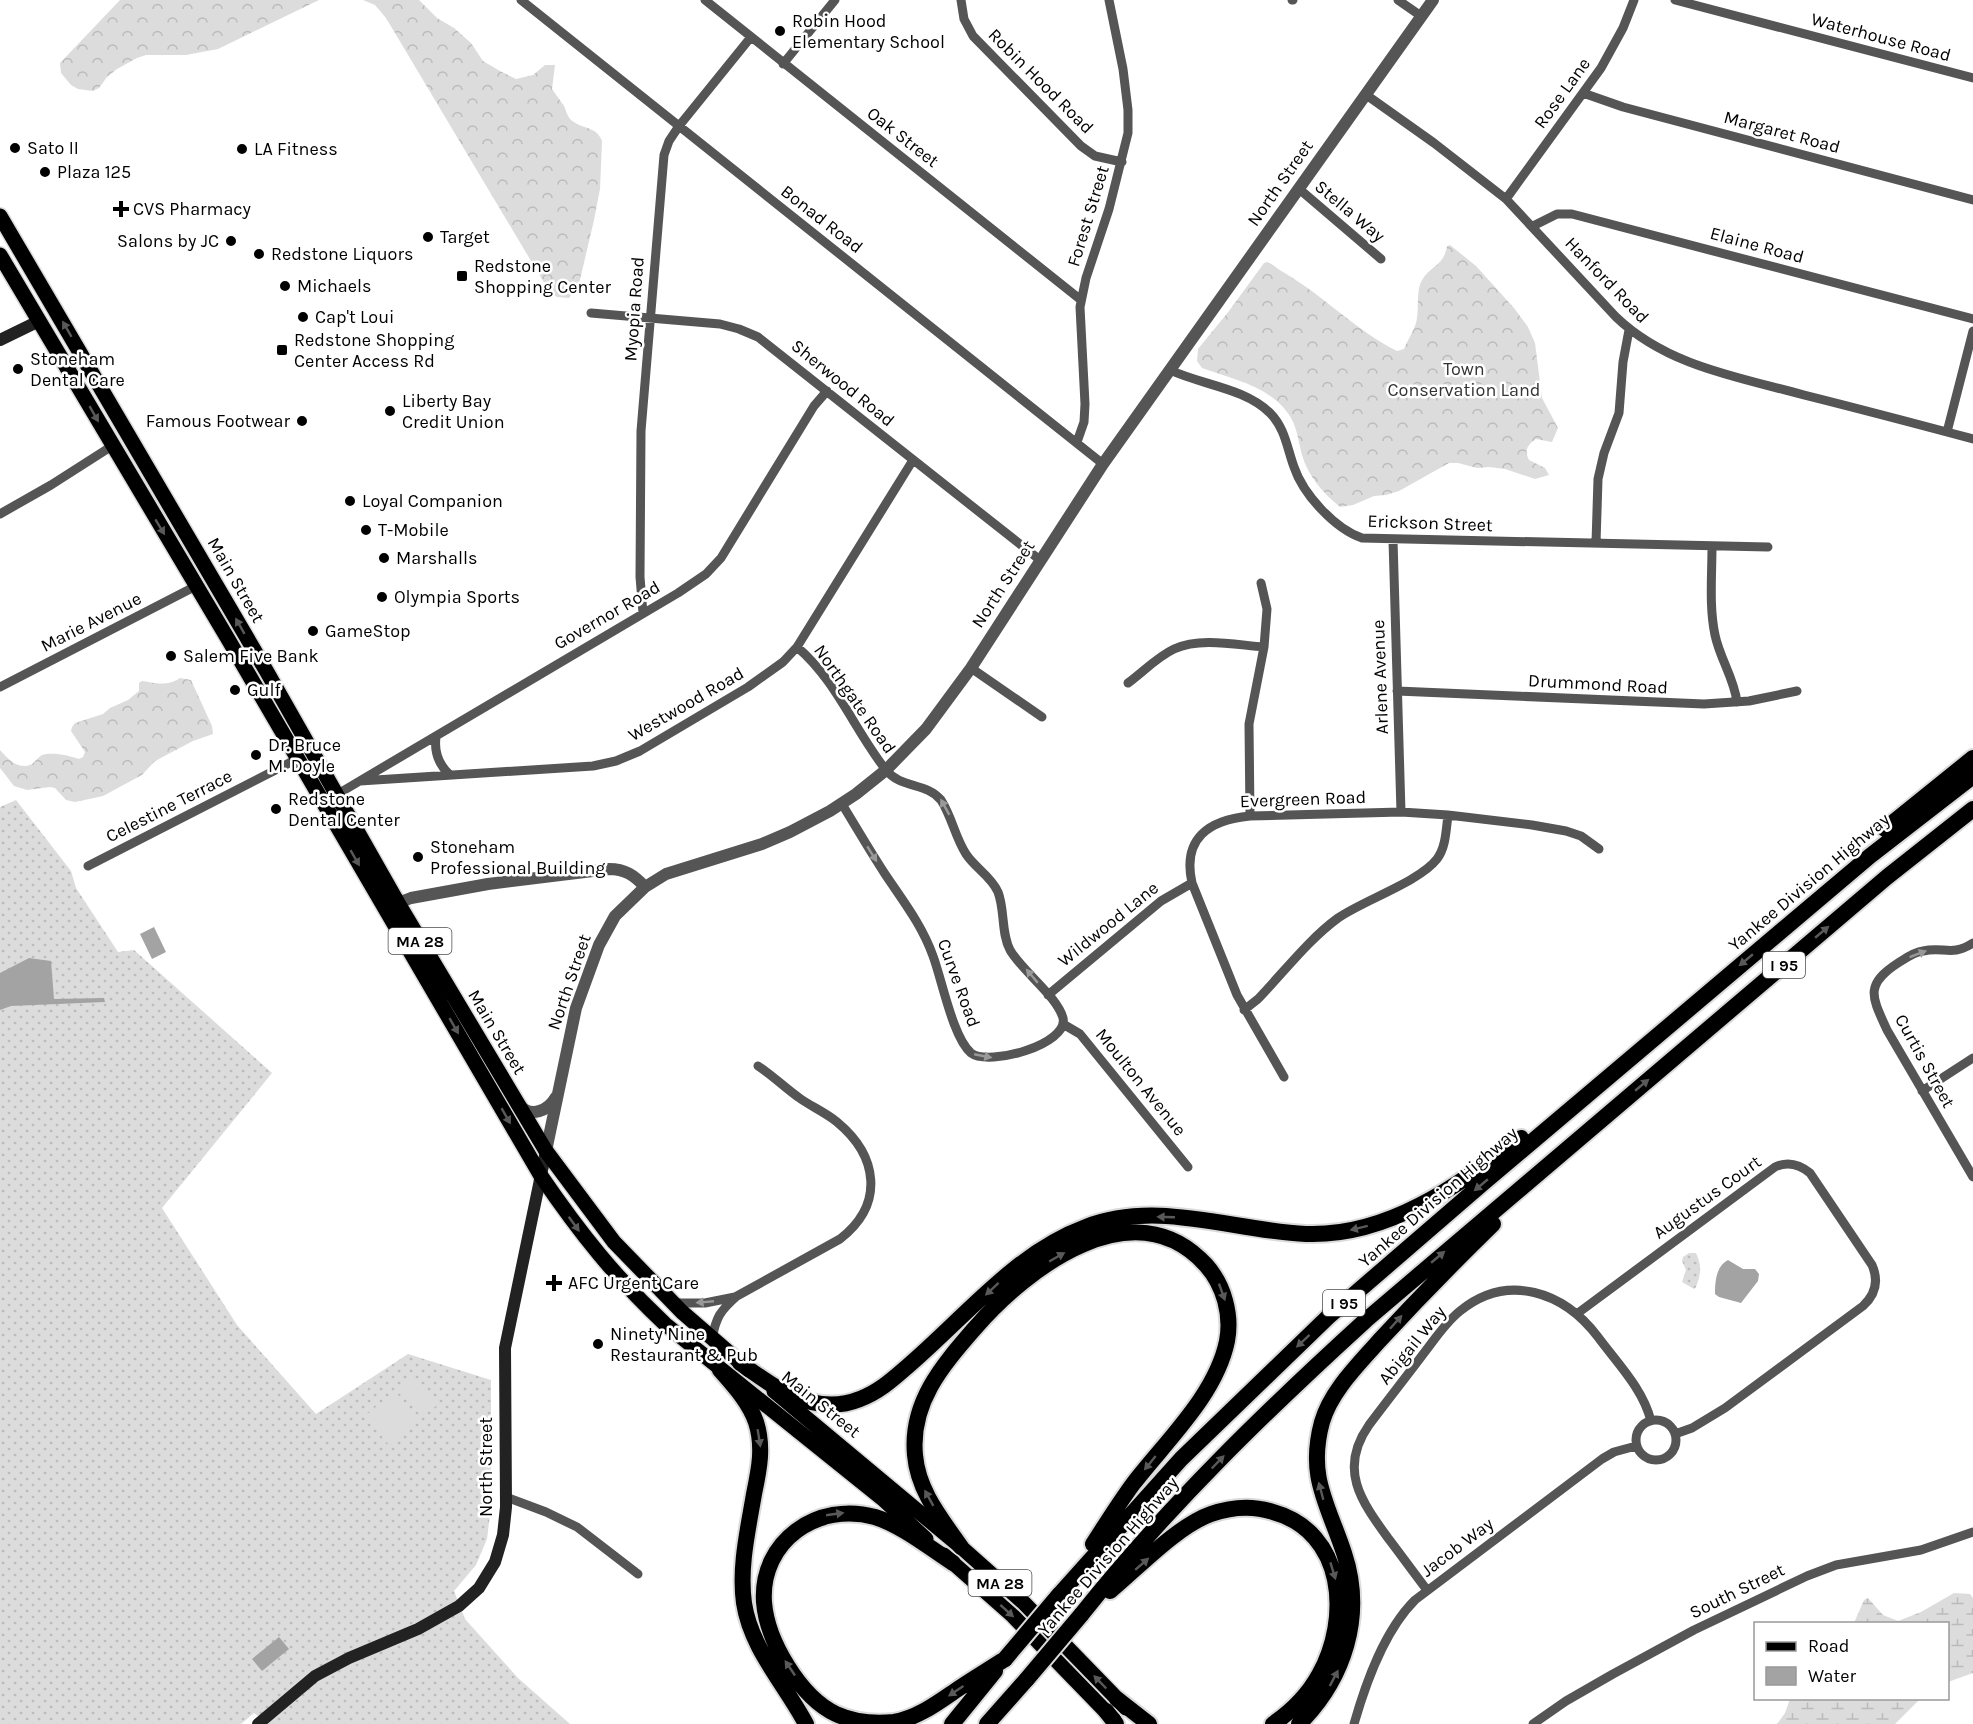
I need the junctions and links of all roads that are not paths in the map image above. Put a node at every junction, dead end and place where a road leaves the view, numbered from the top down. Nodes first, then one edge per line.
1 (521, 0) edge
2 (705, 0) edge
3 (835, 0) edge
4 (960, 0) edge
5 (1109, 0) edge
6 (1398, 0) edge
7 (1433, 0) edge
8 (1634, 0) edge
9 (1675, 0) edge
10 (1421, 16) junction
11 (751, 37) junction
12 (783, 64) junction
13 (1973, 78) edge
14 (1583, 93) junction
15 (1365, 94) junction
16 (679, 126) junction
17 (1122, 162) junction
18 (1298, 188) junction
19 (1506, 199) junction
20 (1973, 200) edge
21 (0, 216) edge
22 (1533, 226) junction
23 (0, 255) edge
24 (1381, 259) dead end
25 (1081, 300) junction
26 (591, 313) dead end
27 (650, 318) junction
28 (1973, 319) edge
29 (39, 321) junction
30 (1629, 330) junction
31 (1973, 331) edge
32 (0, 340) edge
33 (1170, 370) junction
34 (826, 391) junction
35 (1947, 432) junction
36 (1973, 439) edge
37 (1077, 442) junction
38 (112, 446) junction
39 (913, 460) junction
40 (1103, 464) junction
41 (0, 514) edge
42 (1393, 540) junction
43 (1596, 543) junction
44 (1712, 546) junction
45 (1768, 547) dead end
46 (1040, 560) junction
47 (1261, 583) dead end
48 (196, 586) junction
49 (642, 613) junction
50 (797, 647) junction
51 (1264, 647) junction
52 (970, 668) junction
53 (1128, 684) dead end
54 (0, 687) edge
55 (1397, 691) junction
56 (1797, 691) dead end
57 (1737, 702) junction
58 (1042, 717) dead end
59 (436, 737) junction
60 (1973, 758) edge
61 (297, 759) junction
62 (886, 770) junction
63 (450, 775) junction
64 (1973, 776) edge
65 (360, 781) junction
66 (336, 795) junction
67 (842, 804) junction
68 (1973, 809) edge
69 (1401, 812) junction
70 (1448, 815) junction
71 (1250, 816) junction
72 (1599, 849) dead end
73 (88, 866) dead end
74 (1192, 883) junction
75 (645, 887) junction
76 (398, 903) junction
77 (1807, 909) junction
78 (1973, 943) edge
79 (1048, 995) junction
80 (1244, 1010) junction
81 (1063, 1024) junction
82 (1654, 1038) junction
83 (1973, 1058) edge
84 (758, 1066) dead end
85 (1284, 1077) dead end
86 (1922, 1091) junction
87 (556, 1096) junction
88 (514, 1099) junction
89 (1597, 1123) junction
90 (546, 1151) junction
91 (1188, 1167) dead end
92 (541, 1176) junction
93 (1973, 1177) edge
94 (737, 1296) junction
95 (673, 1303) junction
96 (1578, 1313) junction
97 (712, 1339) junction
98 (740, 1363) junction
99 (720, 1370) junction
100 (1651, 1421) junction
101 (1674, 1434) junction
102 (1636, 1446) junction
103 (506, 1497) junction
104 (1973, 1532) edge
105 (961, 1547) junction
106 (953, 1563) junction
107 (638, 1575) dead end
108 (1427, 1590) junction
109 (1059, 1595) junction
110 (1081, 1615) junction
111 (1005, 1659) junction
112 (1027, 1679) junction
113 (1114, 1714) edge
114 (263, 1720) edge
115 (806, 1724) edge
116 (952, 1724) edge
117 (987, 1724) edge
118 (1004, 1724) edge
119 (1141, 1724) edge
120 (1149, 1724) edge
121 (1273, 1724) edge
122 (1299, 1724) edge
123 (1354, 1724) edge
124 (1533, 1724) edge

1 - 16 street, Bonad Road
2 - 11 street, Oak Street
3 - 12 street
4 - 17 street, Robin Hood Road
5 - 17 street, Forest Street
6 - 10 street
7 - 10 street, North Street
8 - 14 street, Rose Lane
9 - 13 street, Waterhouse Road
10 - 15 street, North Street
11 - 12 street, Oak Street
11 - 16 street, Myopia Road
12 - 25 street, Oak Street
14 - 19 street, Rose Lane
14 - 20 street, Margaret Road
15 - 18 street, North Street
15 - 19 street, Hanford Road
16 - 27 street, Myopia Road
16 - 37 street, Bonad Road
17 - 25 street, Forest Street
18 - 24 street, Stella Way
18 - 33 street, North Street
19 - 22 street, Hanford Road
66 -> 21 main road, Main Street / MA 28
22 - 28 street, Elaine Road
22 - 30 street, Hanford Road
23 - 29 main road, Main Street / MA 28
25 - 37 street, Forest Street
26 - 27 street, Sherwood Road
27 - 34 street, Sherwood Road
27 - 49 street, Myopia Road
29 - 32 main road
29 -> 38 main road, Main Street / MA 28
30 - 35 street, Hanford Road
30 - 43 street
31 - 35 street
33 - 40 street, North Street
33 - 42 street, Erickson Street
34 - 39 street, Sherwood Road
34 - 49 street, Governor Road
35 - 36 street, Hanford Road
37 - 40 street, Bonad Road
38 - 41 street
38 -> 48 main road, Main Street / MA 28
39 - 46 street, Sherwood Road
39 - 50 street, Westwood Road
40 - 46 street, North Street
42 - 43 street, Erickson Street
42 - 55 street, Arlene Avenue
43 - 44 street, Erickson Street
44 - 45 street, Erickson Street
44 - 57 street
46 - 52 street, North Street
47 - 51 street
48 - 54 street, Marie Avenue
48 - 61 main road, Main Street / MA 28
49 - 59 street, Governor Road
50 - 62 street, Northgate Road
50 - 63 street, Westwood Road
51 - 53 street
51 - 71 street
52 - 58 street
52 - 62 street, North Street
55 - 57 street, Drummond Road
55 - 69 street, Arlene Avenue
56 - 57 street, Drummond Road
59 - 63 street
59 - 65 street, Governor Road
60 - 77 highway
61 - 73 street, Celestine Terrace
61 -> 92 main road, Main Street / MA 28
62 - 67 street, North Street
79 -> 62 street
63 - 65 street, Westwood Road
64 - 77 highway, Yankee Division Highway / I 95
65 - 66 street, Governor Road
66 - 76 main road, Main Street / MA 28
67 - 75 street, North Street
67 -> 81 street, Curve Road
89 -> 68 highway, Yankee Division Highway / I 95
69 - 70 street, Evergreen Road
69 - 71 street, Evergreen Road
70 - 72 street, Evergreen Road
70 - 80 street
71 - 74 street, Evergreen Road
74 - 79 street, Wildwood Lane
74 - 80 street, Evergreen Road
75 - 76 street
75 - 87 street, North Street
76 - 88 main road, Main Street / MA 28
77 -> 82 highway, Yankee Division Highway / I 95
86 -> 78 street, Curtis Street
79 - 81 street
80 - 85 street, Evergreen Road
81 - 91 street, Moulton Avenue
82 -> 98 highway
82 -> 109 highway, Yankee Division Highway / I 95
83 - 86 street
84 - 94 street
86 - 93 street, Curtis Street
87 - 88 street
87 - 90 street, North Street
88 - 90 main road, Main Street / MA 28
110 -> 89 highway, Yankee Division Highway / I 95
122 -> 89 highway
90 - 92 main road, North Street
90 - 95 main road, Main Street / MA 28
92 -> 99 main road, Main Street / MA 28
92 - 103 main road, North Street
94 -> 95 street
94 - 97 street
95 - 97 main road, Main Street / MA 28
96 - 100 street, Abigail Way
96 - 101 street, Augustus Court
96 - 108 street, Abigail Way
97 - 98 main road, Main Street / MA 28
98 - 105 main road, Main Street / MA 28
99 - 106 main road, Main Street / MA 28
99 -> 115 highway
100 - 101 street
100 - 102 street
101 - 102 street
102 - 108 street, Jacob Way
103 - 107 street
103 - 114 main road, North Street
104 - 124 street, South Street
105 -> 109 highway
113 -> 105 main road, Main Street / MA 28
111 -> 106 highway
106 -> 113 main road, Main Street / MA 28
108 - 123 street, Jacob Way
109 - 111 highway, Yankee Division Highway / I 95, bridge
110 - 112 highway, Yankee Division Highway / I 95, bridge
110 -> 121 highway
111 - 116 highway, Yankee Division Highway / I 95
112 - 117 highway, Yankee Division Highway / I 95
112 - 118 highway
113 - 119 main road, Main Street / MA 28
113 - 120 highway

